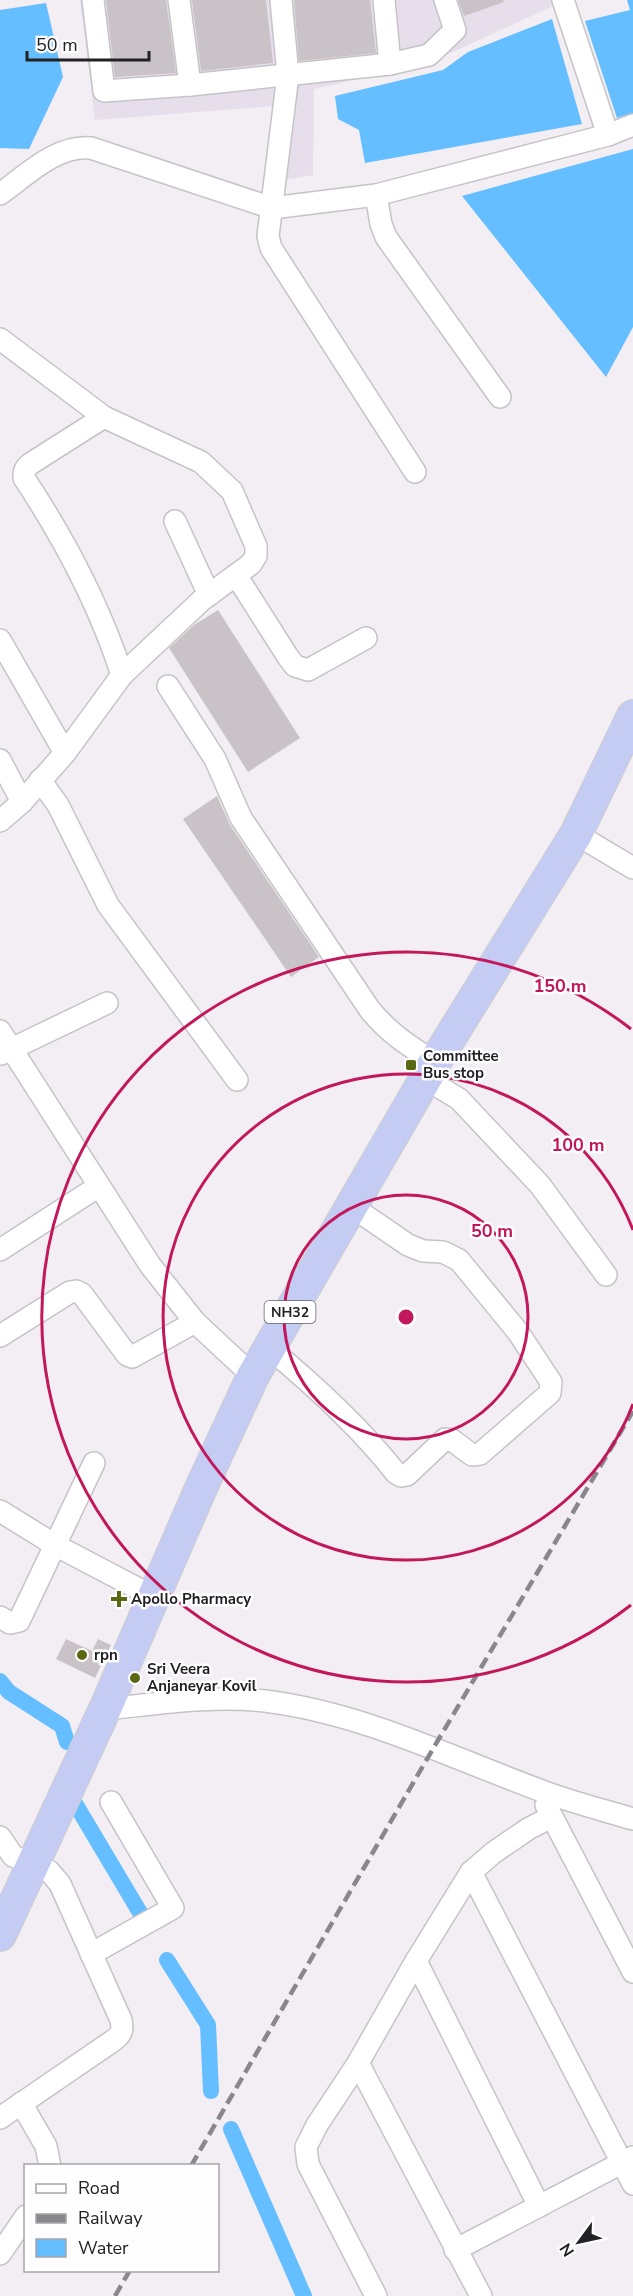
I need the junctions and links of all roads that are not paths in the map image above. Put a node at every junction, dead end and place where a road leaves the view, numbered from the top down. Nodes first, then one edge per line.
1 (93, 0) edge
2 (179, 0) edge
3 (281, 0) edge
4 (384, 0) edge
5 (445, 0) edge
6 (563, 0) edge
7 (390, 64) junction
8 (288, 75) junction
9 (190, 85) junction
10 (633, 125) edge
11 (608, 135) junction
12 (0, 194) edge
13 (376, 195) junction
14 (272, 208) junction
15 (0, 339) edge
16 (501, 397) dead end
17 (104, 417) junction
18 (415, 472) dead end
19 (175, 521) dead end
20 (236, 575) junction
21 (209, 595) junction
22 (366, 638) dead end
23 (0, 640) edge
24 (122, 675) junction
25 (168, 686) dead end
26 (628, 737) edge
27 (65, 753) junction
28 (0, 760) edge
29 (40, 780) junction
30 (22, 802) junction
31 (0, 821) edge
32 (576, 834) junction
33 (633, 868) edge
34 (107, 1003) dead end
35 (3, 1044) edge
36 (431, 1071) junction
37 (237, 1080) dead end
38 (99, 1186) junction
39 (351, 1206) junction
40 (0, 1250) edge
41 (606, 1275) dead end
42 (195, 1322) junction
43 (0, 1336) edge
44 (269, 1348) junction
45 (253, 1376) junction
46 (94, 1463) dead end
47 (1, 1514) edge
48 (55, 1545) junction
49 (154, 1597) junction
50 (0, 1617) edge
51 (105, 1709) junction
52 (543, 1791) junction
53 (111, 1802) dead end
54 (551, 1817) junction
55 (633, 1819) edge
56 (0, 1837) edge
57 (34, 1865) junction
58 (471, 1872) junction
59 (0, 1935) edge
60 (92, 1954) junction
61 (416, 1961) junction
62 (633, 1972) edge
63 (358, 2063) junction
64 (21, 2103) junction
65 (0, 2118) edge
66 (627, 2160) edge
67 (50, 2164) edge
68 (633, 2184) edge
69 (539, 2206) junction
70 (24, 2219) edge
71 (455, 2250) junction
72 (0, 2254) edge
73 (376, 2296) edge
74 (481, 2296) edge

1 - 9 street
2 - 9 street
3 - 8 street
4 - 7 street
5 - 7 street
6 - 11 street
7 - 8 street
8 - 9 street
8 - 14 street
10 - 11 street
11 - 13 street
12 - 14 street
13 - 14 street
13 - 16 street
14 - 18 street
15 - 17 street
17 - 20 street
17 - 24 street
19 - 21 street
20 - 21 street
20 - 22 street
21 - 24 street
23 - 27 street
24 - 27 street
25 - 36 street
26 - 32 highway, NH32
27 - 29 street
28 - 30 street
29 - 30 street
29 - 37 street
30 - 31 street
32 - 33 street
32 - 36 highway, NH32
34 - 35 street
35 - 38 street
36 - 39 highway, NH32
36 - 41 street
38 - 40 street
38 - 42 street
39 - 44 highway, NH32
39 - 44 street
42 - 43 street
42 - 45 street
44 - 45 highway, NH32
45 - 49 highway, NH32
46 - 48 street
47 - 48 street
48 - 49 street
48 - 50 street
49 - 51 highway, NH32
51 - 52 street
51 - 57 highway, NH32
52 - 54 street
52 - 55 street
53 - 60 street
54 - 58 street
54 - 62 street
56 - 57 street
57 - 59 highway, NH32
57 - 60 street
58 - 61 street
58 - 66 street
60 - 64 street
61 - 63 street
61 - 69 street
63 - 71 street
63 - 73 street
64 - 65 street
64 - 67 street
66 - 68 street
66 - 69 street
69 - 71 street
70 - 72 street
71 - 74 street

